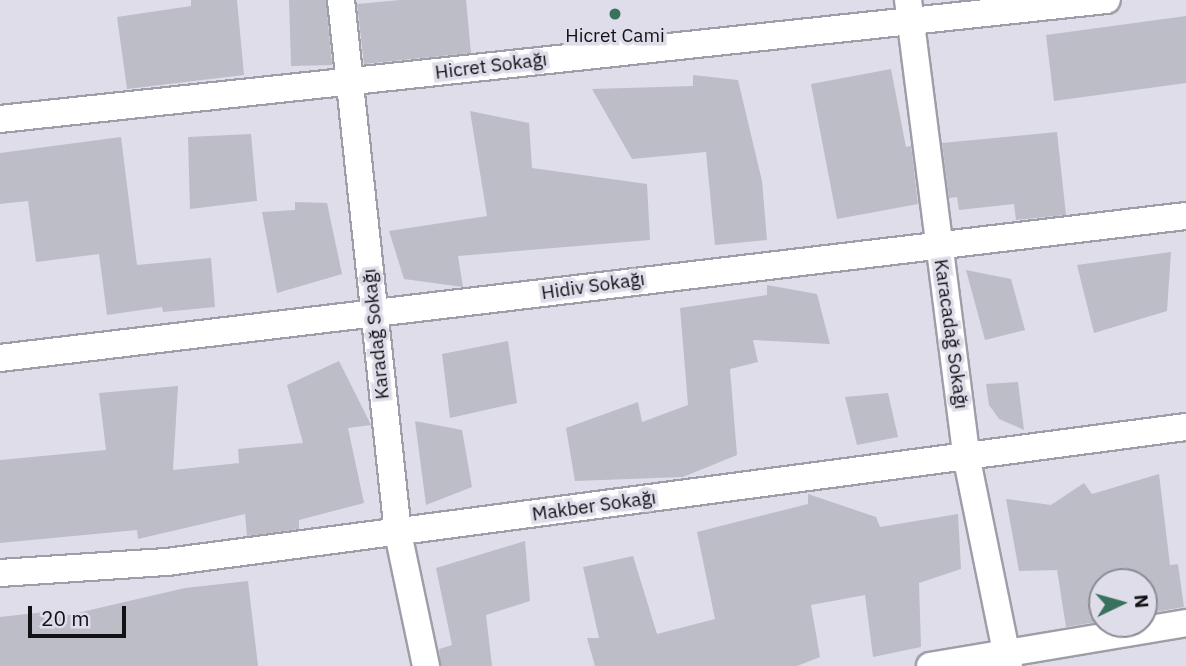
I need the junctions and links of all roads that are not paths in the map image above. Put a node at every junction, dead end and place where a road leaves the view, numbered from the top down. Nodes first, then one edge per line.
1 (341, 0) edge
2 (1107, 0) edge
3 (909, 12) edge
4 (349, 82) junction
5 (0, 119) edge
6 (1186, 216) edge
7 (939, 244) junction
8 (374, 315) junction
9 (0, 358) edge
10 (1186, 427) edge
11 (966, 455) junction
12 (398, 533) junction
13 (0, 573) edge
14 (1186, 623) edge
15 (1008, 658) edge
16 (426, 666) edge
17 (930, 666) edge

1 - 4 street, Karadağ Sokağı
2 - 3 street, Hicret Sokağı
3 - 4 street, Hicret Sokağı
3 - 7 street, Karacadağ Sokağı
4 - 5 street, Hicret Sokağı
4 - 8 street, Karadağ Sokağı
6 - 7 street, Hidiv Sokağı
7 - 8 street, Hidiv Sokağı
7 - 11 street, Karacadağ Sokağı
8 - 9 street, Hidiv Sokağı
8 - 12 street, Karadağ Sokağı
10 - 11 street, Makber Sokağı
11 - 12 street, Makber Sokağı
11 - 15 street, Karacadağ Sokağı
12 - 13 street, Makber Sokağı
12 - 16 street, Karadağ Sokağı
14 - 15 street
15 - 17 street

